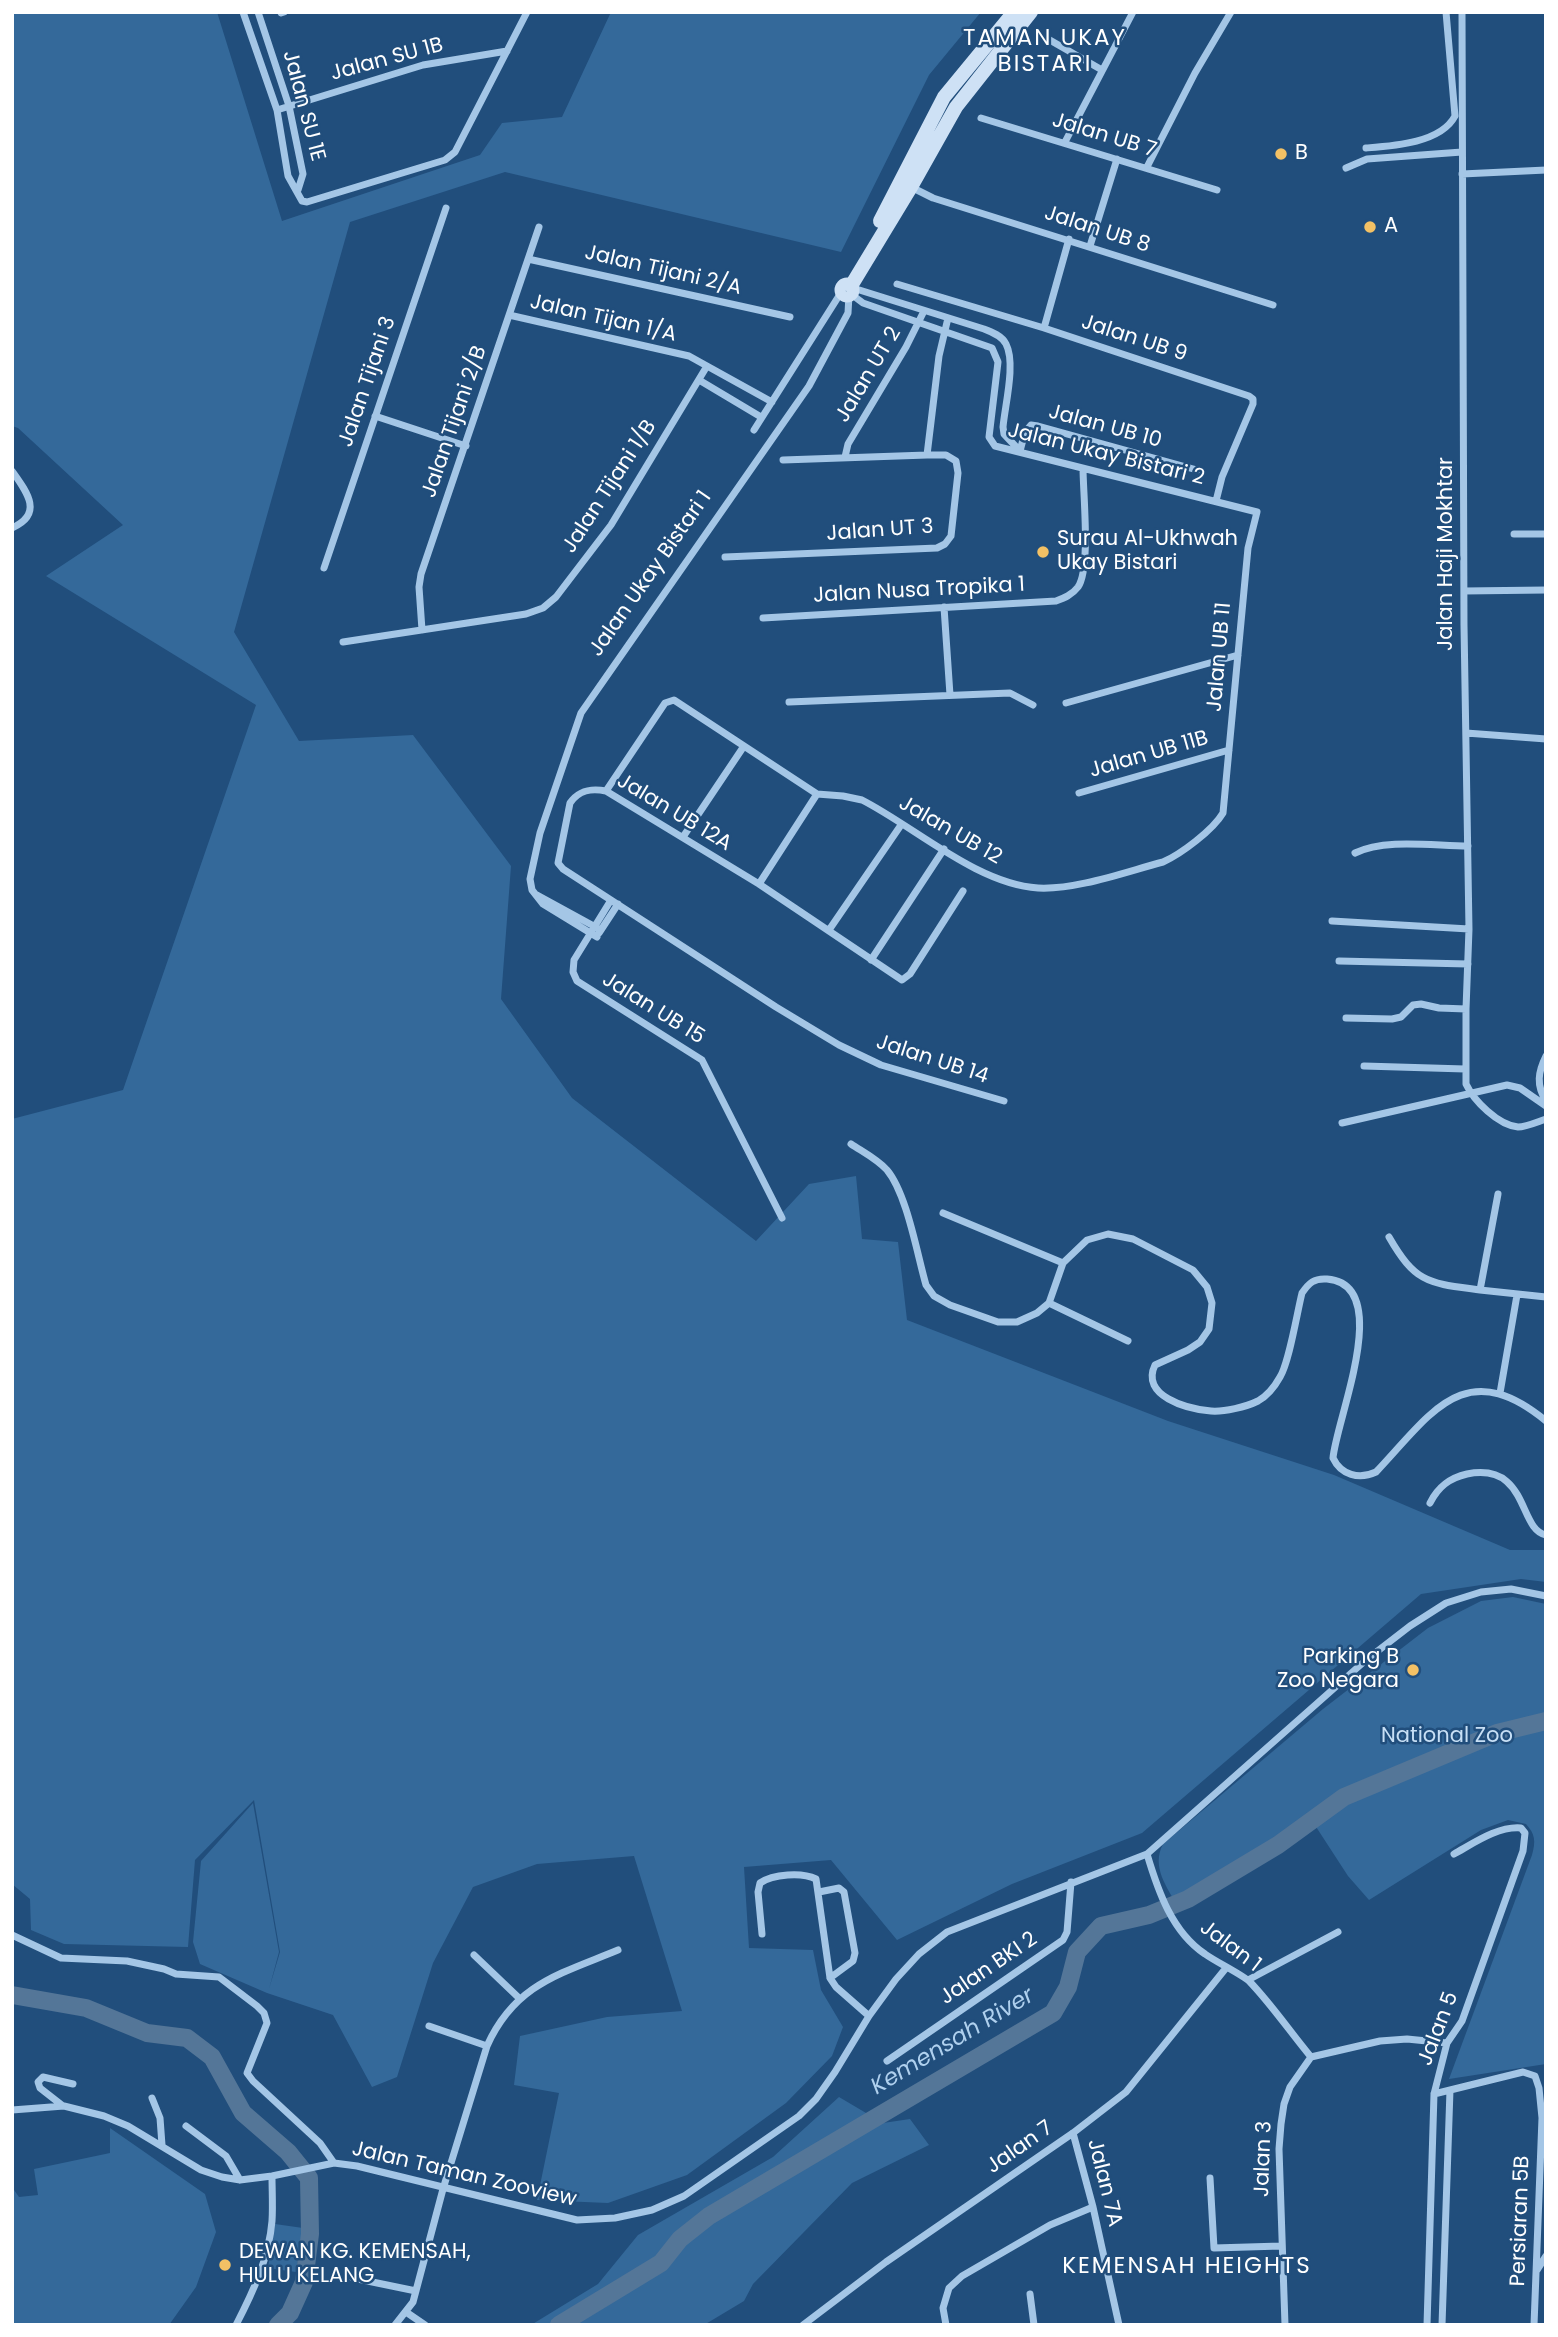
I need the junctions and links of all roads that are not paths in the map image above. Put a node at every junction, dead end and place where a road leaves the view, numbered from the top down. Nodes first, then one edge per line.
1 (243, 12) edge
2 (258, 12) edge
3 (527, 12) edge
4 (1014, 12) edge
5 (1031, 12) edge
6 (1133, 12) edge
7 (1231, 12) edge
8 (1446, 12) edge
9 (1462, 12) edge
10 (1048, 39) dead end
11 (507, 51) junction
12 (1102, 69) junction
13 (289, 106) junction
14 (277, 110) junction
15 (981, 118) dead end
16 (1065, 142) junction
17 (1366, 148) dead end
18 (1462, 152) junction
19 (1117, 159) junction
20 (1147, 167) junction
21 (1346, 168) dead end
22 (1546, 170) edge
23 (1462, 174) junction
24 (911, 187) junction
25 (298, 190) junction
26 (1217, 190) dead end
27 (446, 208) dead end
28 (538, 227) dead end
29 (1069, 239) junction
30 (1090, 246) junction
31 (528, 259) junction
32 (897, 284) dead end
33 (848, 290) junction
34 (1273, 305) dead end
35 (924, 311) junction
36 (509, 316) junction
37 (790, 317) dead end
38 (948, 318) junction
39 (920, 321) junction
40 (1044, 328) junction
41 (944, 331) junction
42 (707, 366) junction
43 (699, 380) junction
44 (738, 383) junction
45 (729, 398) junction
46 (772, 402) junction
47 (375, 416) junction
48 (761, 418) junction
49 (754, 430) dead end
50 (466, 446) junction
51 (1020, 451) junction
52 (927, 455) junction
53 (845, 457) junction
54 (783, 460) dead end
55 (1083, 468) junction
56 (1197, 470) dead end
57 (12, 471) edge
58 (1216, 501) junction
59 (1250, 510) joint
60 (12, 528) edge
61 (1514, 534) dead end
62 (1546, 534) edge
63 (725, 557) dead end
64 (324, 568) dead end
65 (1546, 590) edge
66 (1464, 591) junction
67 (944, 607) junction
68 (763, 618) dead end
69 (422, 630) junction
70 (343, 642) dead end
71 (1238, 655) junction
72 (950, 695) junction
73 (789, 702) dead end
74 (1066, 703) dead end
75 (1033, 705) dead end
76 (1466, 733) junction
77 (1546, 739) edge
78 (744, 746) junction
79 (1229, 750) junction
80 (606, 791) junction
81 (1079, 793) dead end
82 (817, 794) junction
83 (1223, 813) joint
84 (901, 825) junction
85 (683, 837) junction
86 (1468, 846) junction
87 (944, 849) junction
88 (1355, 853) dead end
89 (759, 884) junction
90 (963, 891) dead end
91 (615, 902) junction
92 (1332, 921) dead end
93 (1469, 929) junction
94 (829, 930) junction
95 (595, 931) junction
96 (871, 960) junction
97 (1339, 961) dead end
98 (1468, 964) junction
99 (776, 1007) joint
100 (1466, 1009) junction
101 (1346, 1018) dead end
102 (1546, 1056) edge
103 (1364, 1066) dead end
104 (1465, 1069) junction
105 (1471, 1094) junction
106 (1004, 1101) dead end
107 (1546, 1103) edge
108 (1546, 1119) edge
109 (1342, 1124) dead end
110 (851, 1144) dead end
111 (1498, 1194) dead end
112 (943, 1213) dead end
113 (782, 1218) dead end
114 (1389, 1237) dead end
115 (1063, 1263) junction
116 (1480, 1290) junction
117 (1517, 1295) junction
118 (1546, 1297) edge
119 (1049, 1303) junction
120 (1128, 1340) dead end
121 (1500, 1393) junction
122 (1546, 1421) edge
123 (1430, 1503) dead end
124 (1546, 1535) edge
125 (1546, 1596) edge
126 (1147, 1854) junction
127 (1454, 1854) dead end
128 (1071, 1882) junction
129 (819, 1892) junction
130 (1338, 1931) dead end
131 (762, 1934) dead end
132 (12, 1935) edge
133 (618, 1950) dead end
134 (474, 1955) dead end
135 (1226, 1968) junction
136 (830, 1978) junction
137 (1248, 1980) junction
138 (519, 1998) junction
139 (869, 2016) junction
140 (429, 2026) dead end
141 (1447, 2043) junction
142 (487, 2046) junction
143 (1311, 2057) junction
144 (887, 2061) dead end
145 (73, 2084) dead end
146 (1450, 2090) junction
147 (1434, 2094) junction
148 (152, 2098) dead end
149 (64, 2106) junction
150 (12, 2110) edge
151 (1544, 2117) edge
152 (186, 2126) dead end
153 (1073, 2133) junction
154 (162, 2145) junction
155 (334, 2163) junction
156 (272, 2176) junction
157 (1210, 2178) dead end
158 (240, 2180) junction
159 (443, 2189) junction
160 (1093, 2207) junction
161 (1281, 2246) junction
162 (1546, 2256) edge
163 (1537, 2271) junction
164 (353, 2278) dead end
165 (416, 2291) junction
166 (1030, 2294) dead end
167 (406, 2312) junction
168 (236, 2325) edge
169 (396, 2325) edge
170 (425, 2325) edge
171 (803, 2325) edge
172 (946, 2325) edge
173 (1034, 2325) edge
174 (1119, 2325) edge
175 (1285, 2325) edge
176 (1427, 2325) edge
177 (1441, 2325) edge
178 (1534, 2325) edge

1 - 14 street, Jalan SU 1E
2 - 13 street, Jalan SU 1E
3 - 11 street
4 - 33 street, Jalan Ukay Bistari 1
5 - 24 street, Jalan Ukay Bistari 1
6 - 12 street
7 - 20 street
8 - 17 street
9 - 18 street, Jalan Haji Mokhtar
10 - 12 street
11 - 13 street, Jalan SU 1B
11 - 25 street
12 - 16 street
13 - 14 street, Jalan SU 1B
13 - 25 street, Jalan SU 1E
14 - 25 street, Jalan SU 1E
15 - 16 street, Jalan UB 7
16 - 19 street, Jalan UB 7
18 - 21 street
18 - 23 street, Jalan Haji Mokhtar
19 - 20 street, Jalan UB 7
19 - 30 street
20 - 26 street, Jalan UB 7
22 - 23 street
23 - 66 street, Jalan Haji Mokhtar
24 - 29 street, Jalan UB 8
24 - 33 street, Jalan Ukay Bistari 1
27 - 47 street, Jalan Tijani 3
28 - 31 street, Jalan Tijani 2/B
29 - 30 street, Jalan UB 8
29 - 40 street
30 - 34 street, Jalan UB 8
31 - 36 street, Jalan Tijani 2/B
31 - 37 street, Jalan Tijani 2/A
32 - 40 street, Jalan UB 9
33 - 35 street
33 - 39 street, Jalan Ukay Bistari 2
33 - 46 street, Jalan Ukay Bistari 1
33 - 95 street, Jalan Ukay Bistari 1
35 - 38 street
35 - 39 street, Jalan UT 2
36 - 42 street, Jalan Tijan 1/A
36 - 50 street, Jalan Tijani 2/B
38 - 41 street
38 - 51 street
39 - 41 street, Jalan Ukay Bistari 2
39 - 53 street, Jalan UT 2
40 - 58 street, Jalan UB 9
41 - 51 street, Jalan Ukay Bistari 2
41 - 52 street
42 - 43 street, Jalan Tijani 1/B
42 - 44 street
43 - 45 street
43 - 69 street, Jalan Tijani 1/B
44 - 45 street
44 - 46 street
45 - 48 street
46 - 48 street, Jalan Ukay Bistari 1
47 - 50 street
47 - 64 street, Jalan Tijani 3
48 - 49 street, Jalan Ukay Bistari 1
50 - 69 street, Jalan Tijani 2/B
51 - 55 street, Jalan Ukay Bistari 2
51 - 56 street, Jalan UB 10
52 - 53 street, Jalan UT 3
52 - 63 street, Jalan UT 3
53 - 54 street, Jalan UT 3
55 - 58 street, Jalan Ukay Bistari 2
55 - 67 street, Jalan Nusa Tropika 1
57 - 60 street
58 - 59 street, Jalan Ukay Bistari 2
59 - 71 street, Jalan UB 11
61 - 62 street
65 - 66 street
66 - 76 street, Jalan Haji Mokhtar
67 - 68 street, Jalan Nusa Tropika 1
67 - 72 street
69 - 70 street, Jalan Tijani 1/B
71 - 74 street
71 - 79 street, Jalan UB 11
72 - 73 street
72 - 75 street
76 - 77 street
76 - 86 street, Jalan Haji Mokhtar
78 - 80 street, Jalan UB 12
78 - 82 street, Jalan UB 12
78 - 85 street
79 - 81 street, Jalan UB 11B
79 - 83 street, Jalan UB 11
80 - 85 street, Jalan UB 12A
80 - 91 street, Jalan UB 12A
82 - 84 street, Jalan UB 12
82 - 89 street
83 - 87 street, Jalan UB 12
84 - 87 street, Jalan UB 12
84 - 94 street
85 - 89 street, Jalan UB 12A
86 - 88 street
86 - 93 street, Jalan Haji Mokhtar
87 - 96 street
89 - 94 street, Jalan UB 12A
90 - 96 street, Jalan UB 12A
91 - 95 street, Jalan UB 15
91 - 99 street, Jalan UB 12A
92 - 93 street
93 - 98 street, Jalan Haji Mokhtar
94 - 96 street, Jalan UB 12A
95 - 113 street, Jalan UB 15
97 - 98 street
98 - 100 street, Jalan Haji Mokhtar
99 - 106 street, Jalan UB 14
100 - 101 street
100 - 104 street, Jalan Haji Mokhtar
102 - 107 street
103 - 104 street
104 - 105 street, Jalan Haji Mokhtar
105 - 107 street
105 - 108 street
105 - 109 street
110 - 119 street
111 - 116 street
112 - 115 street
114 - 116 street
115 - 119 street
115 - 121 street
116 - 117 street
117 - 118 street
117 - 121 street
119 - 120 street
121 - 122 street
123 - 124 street
125 - 126 street, Jalan Taman Zooview
126 - 128 street, Jalan Taman Zooview
126 - 135 street, Jalan 1
127 - 141 street, Jalan 5
128 - 139 street, Jalan Taman Zooview
128 - 144 street, Jalan BKI 2
129 - 131 street
129 - 136 street
129 - 136 street
130 - 137 street
132 - 155 street
133 - 138 street
134 - 138 street
135 - 137 street, Jalan 1
135 - 153 street, Jalan 7
136 - 139 street
137 - 143 street, Jalan 1
138 - 142 street
139 - 159 street, Jalan Taman Zooview
140 - 142 street
141 - 143 street
141 - 147 street, Jalan 5
142 - 159 street
143 - 161 street, Jalan 3
145 - 149 street
146 - 147 street
146 - 151 street, Persiaran 5B
146 - 177 street, Jalan 5
147 - 176 street, Jalan 5
148 - 154 street
149 - 150 street
149 - 154 street
151 - 163 street, Persiaran 5B
152 - 158 street
153 - 160 street, Jalan 7A
153 - 171 street, Jalan 7
154 - 158 street
155 - 156 street, Jalan Taman Zooview
155 - 159 street, Jalan Taman Zooview
156 - 158 street, Jalan Taman Zooview
156 - 168 street
157 - 161 street
159 - 165 street
160 - 172 street
160 - 174 street, Jalan 7A
161 - 175 street, Jalan 3
162 - 163 street
163 - 178 street, Persiaran 5B
164 - 165 street
165 - 167 street
166 - 173 street
167 - 169 street
167 - 170 street

